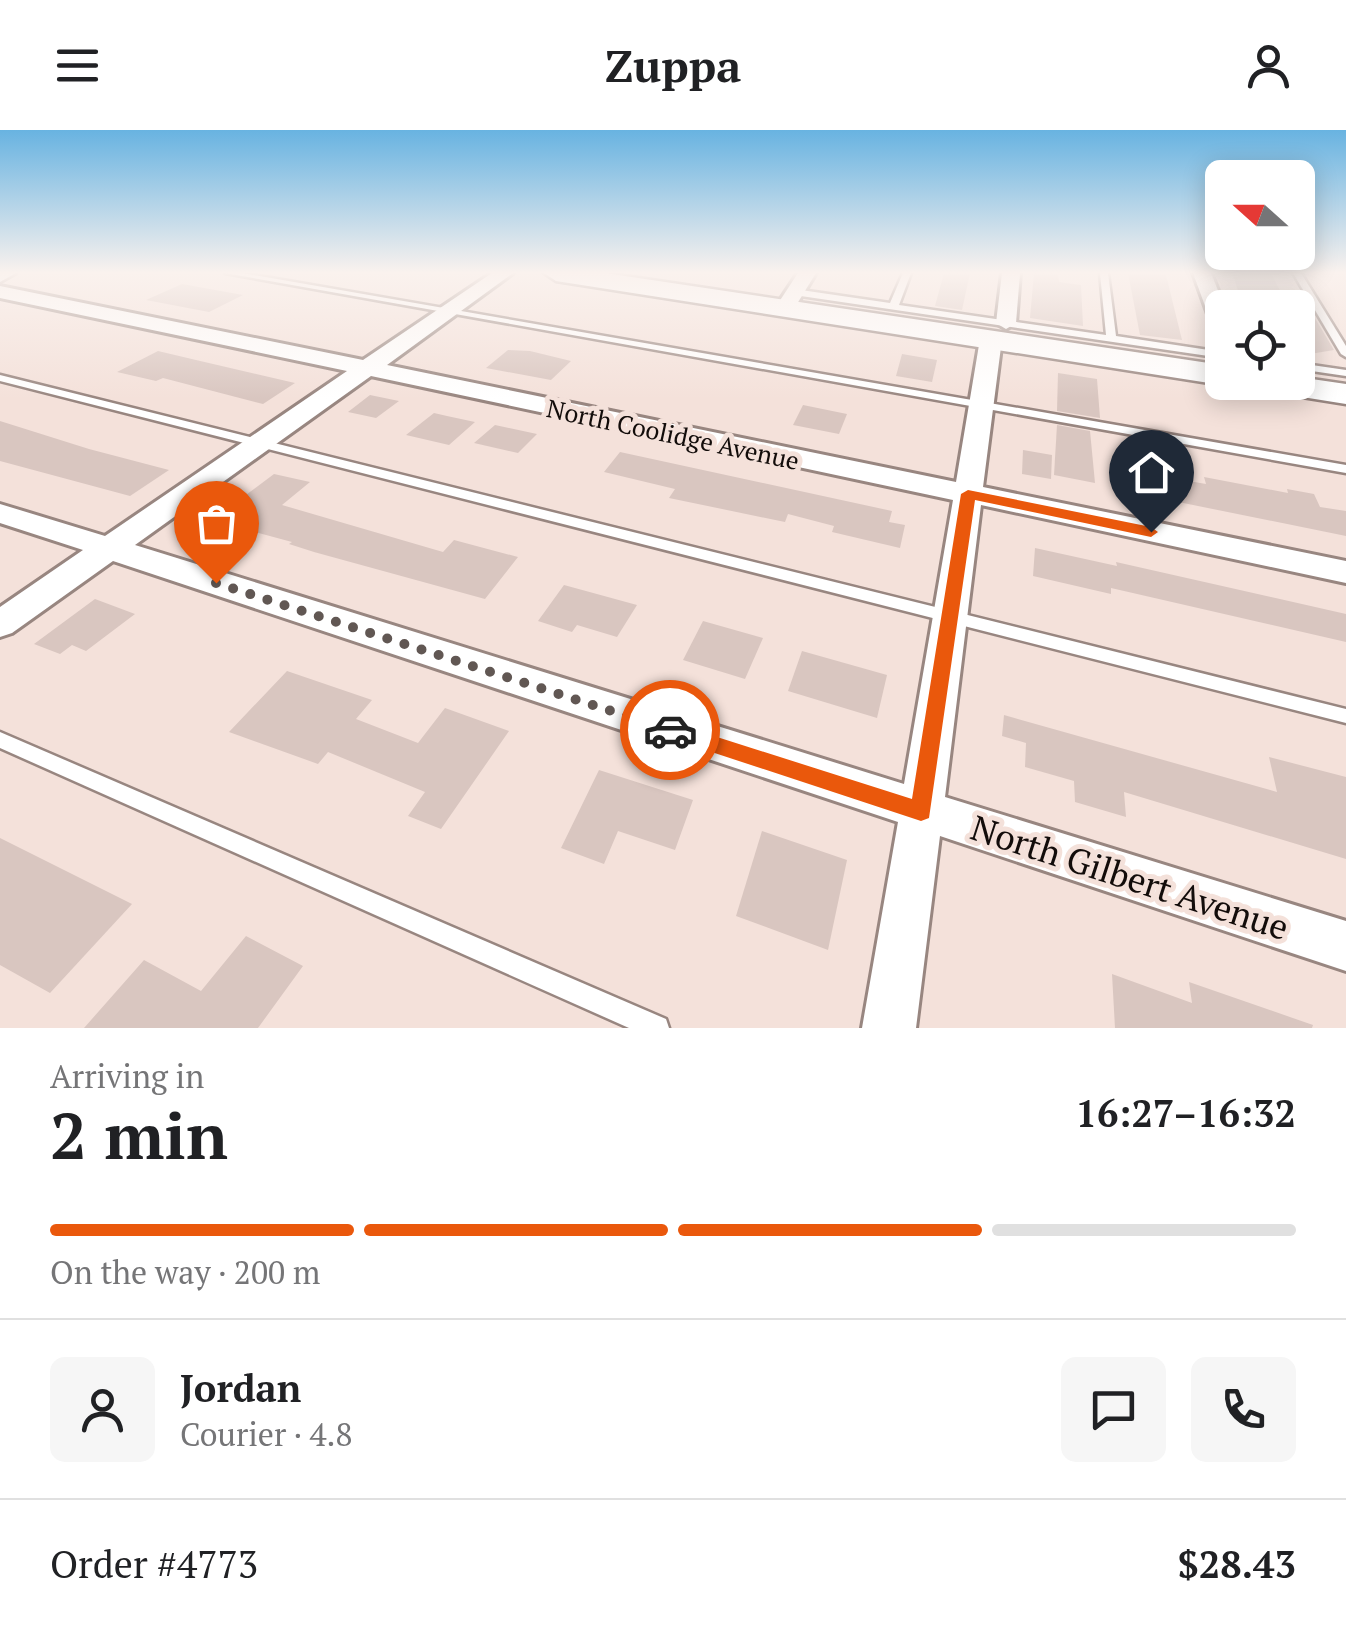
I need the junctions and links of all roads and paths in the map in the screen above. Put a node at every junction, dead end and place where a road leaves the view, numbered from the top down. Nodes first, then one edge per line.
1 (107, 315) edge
2 (444, 315) edge
3 (465, 315) edge
4 (890, 315) edge
5 (931, 315) edge
6 (1002, 315) edge
7 (1109, 315) edge
8 (1322, 315) edge
9 (999, 331) junction
10 (1111, 338) junction
11 (1205, 352) edge
12 (1346, 354) edge
13 (1315, 368) edge
14 (364, 370) junction
15 (1205, 372) edge
16 (1346, 373) edge
17 (0, 378) edge
18 (1315, 389) edge
19 (1346, 394) edge
20 (982, 405) junction
21 (260, 444) junction
22 (1346, 469) edge
23 (968, 494) junction
24 (0, 514) edge
25 (109, 549) junction
26 (1346, 572) edge
27 (950, 616) junction
28 (0, 624) edge
29 (1346, 716) edge
30 (0, 740) edge
31 (921, 811) junction
32 (1346, 946) edge
33 (658, 1028) edge
34 (889, 1028) edge

1 - 14 street, North Coolidge Avenue
2 - 14 street
3 - 20 lane
4 - 9 main road
5 - 9 lane
6 - 9 street
7 - 10 lane
8 - 12 lane
9 - 10 lane
9 - 15 main road
9 - 20 street
10 - 11 lane
13 - 16 lane
14 - 21 street
14 - 23 street, North Coolidge Avenue
17 - 21 lane
18 - 19 main road
20 - 22 lane
20 - 23 street
21 - 25 street
21 - 27 lane
23 - 26 street, North Coolidge Avenue
23 - 27 street
24 - 25 street, North Gilbert Avenue
25 - 28 street
25 - 31 street, North Gilbert Avenue
27 - 29 lane
27 - 31 street
30 - 33 lane
31 - 32 street, North Gilbert Avenue
31 - 34 street

